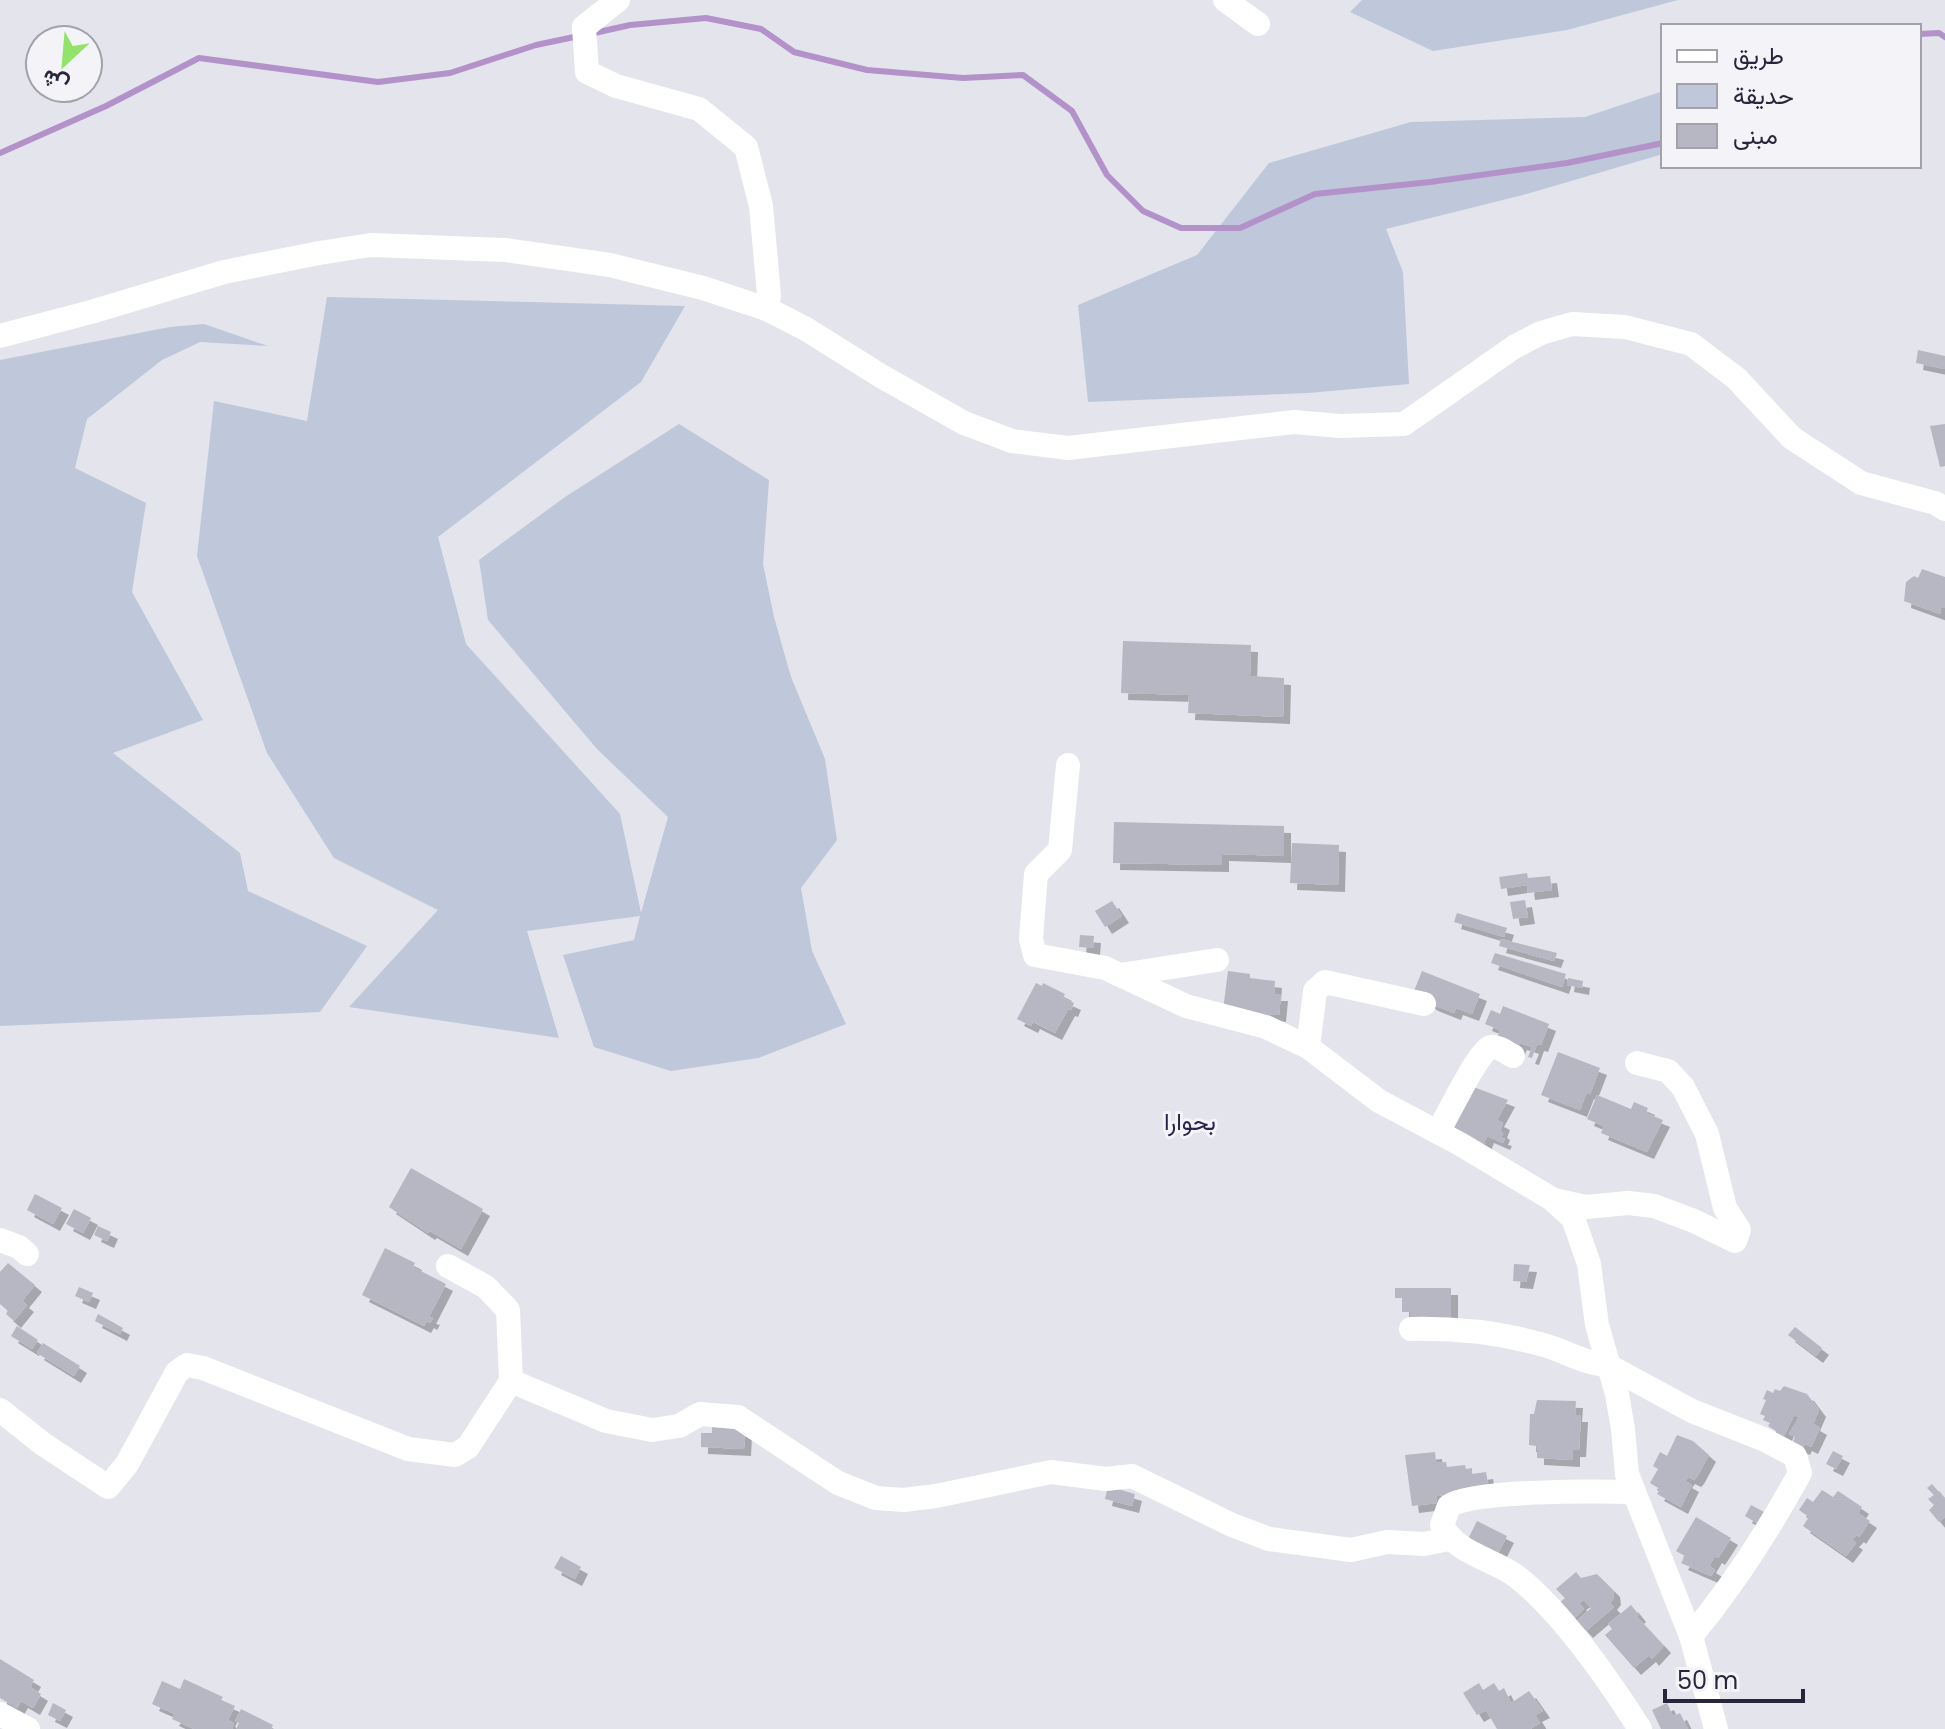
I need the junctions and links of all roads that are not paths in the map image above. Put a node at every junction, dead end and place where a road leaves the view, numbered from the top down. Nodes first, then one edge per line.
1 (618, 0) edge
2 (1225, 0) edge
3 (1258, 24) dead end
4 (767, 309) junction
5 (0, 336) edge
6 (1945, 509) edge
7 (1068, 765) dead end
8 (1217, 960) dead end
9 (1120, 975) junction
10 (1424, 1004) dead end
11 (1308, 1047) junction
12 (1513, 1056) dead end
13 (1637, 1063) dead end
14 (1438, 1131) junction
15 (1552, 1199) junction
16 (0, 1240) edge
17 (27, 1254) dead end
18 (448, 1266) dead end
19 (1411, 1329) dead end
20 (1607, 1365) junction
21 (511, 1381) junction
22 (0, 1410) edge
23 (1632, 1492) junction
24 (1449, 1539) junction
25 (1691, 1636) junction
26 (0, 1714) edge
27 (28, 1729) edge
28 (1640, 1729) edge
29 (1716, 1729) edge

1 - 4 street
2 - 3 street
4 - 5 street
4 - 6 street
7 - 9 street
8 - 9 street
9 - 11 street
10 - 11 street
11 - 14 street
12 - 14 street
13 - 15 street
14 - 15 street
15 - 20 street
16 - 17 street
18 - 21 street
19 - 20 street
20 - 23 street
20 - 25 street
21 - 22 street
21 - 24 street
23 - 24 street
23 - 25 street
24 - 28 street
25 - 29 street
26 - 27 street

